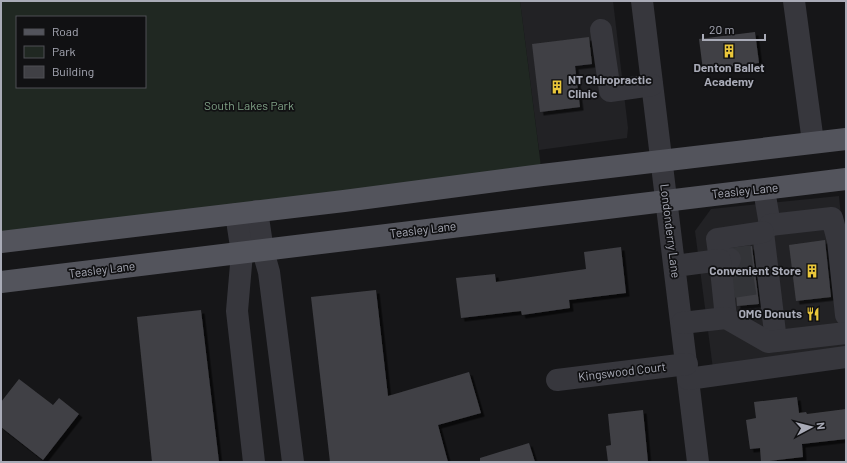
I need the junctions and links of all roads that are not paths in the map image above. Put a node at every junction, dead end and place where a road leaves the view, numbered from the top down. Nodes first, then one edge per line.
1 (642, 1) edge
2 (794, 1) edge
3 (601, 30) dead end
4 (652, 85) junction
5 (846, 140) edge
6 (813, 142) junction
7 (661, 161) junction
8 (846, 179) edge
9 (764, 190) junction
10 (666, 200) junction
11 (247, 212) junction
12 (766, 229) junction
13 (1, 242) edge
14 (252, 252) junction
15 (725, 259) junction
16 (675, 266) junction
17 (1, 282) edge
18 (846, 315) edge
19 (726, 318) junction
20 (682, 323) junction
21 (846, 333) edge
22 (776, 341) junction
23 (846, 357) edge
24 (688, 372) junction
25 (557, 380) dead end
26 (254, 462) edge
27 (293, 462) edge
28 (698, 462) edge

1 - 4 street, Londonderry Lane
2 - 6 street
3 - 4 street
4 - 7 street, Londonderry Lane
5 - 6 main road
6 - 7 main road
7 - 10 street, Londonderry Lane
7 - 11 main road
8 - 9 main road, Teasley Lane
9 - 10 main road, Teasley Lane
9 - 12 street
10 - 14 main road, Teasley Lane
10 - 16 street, Londonderry Lane
11 - 13 main road
11 - 14 street
12 - 15 street
12 - 18 street
12 - 22 street
14 - 17 main road, Teasley Lane
14 - 26 street
14 - 27 street
15 - 16 street
15 - 19 street
16 - 20 street, Londonderry Lane
19 - 20 street
19 - 22 street
20 - 24 street, Londonderry Lane
21 - 22 street
23 - 24 street, Kingswood Court
24 - 25 street, Kingswood Court
24 - 28 street, Londonderry Lane

